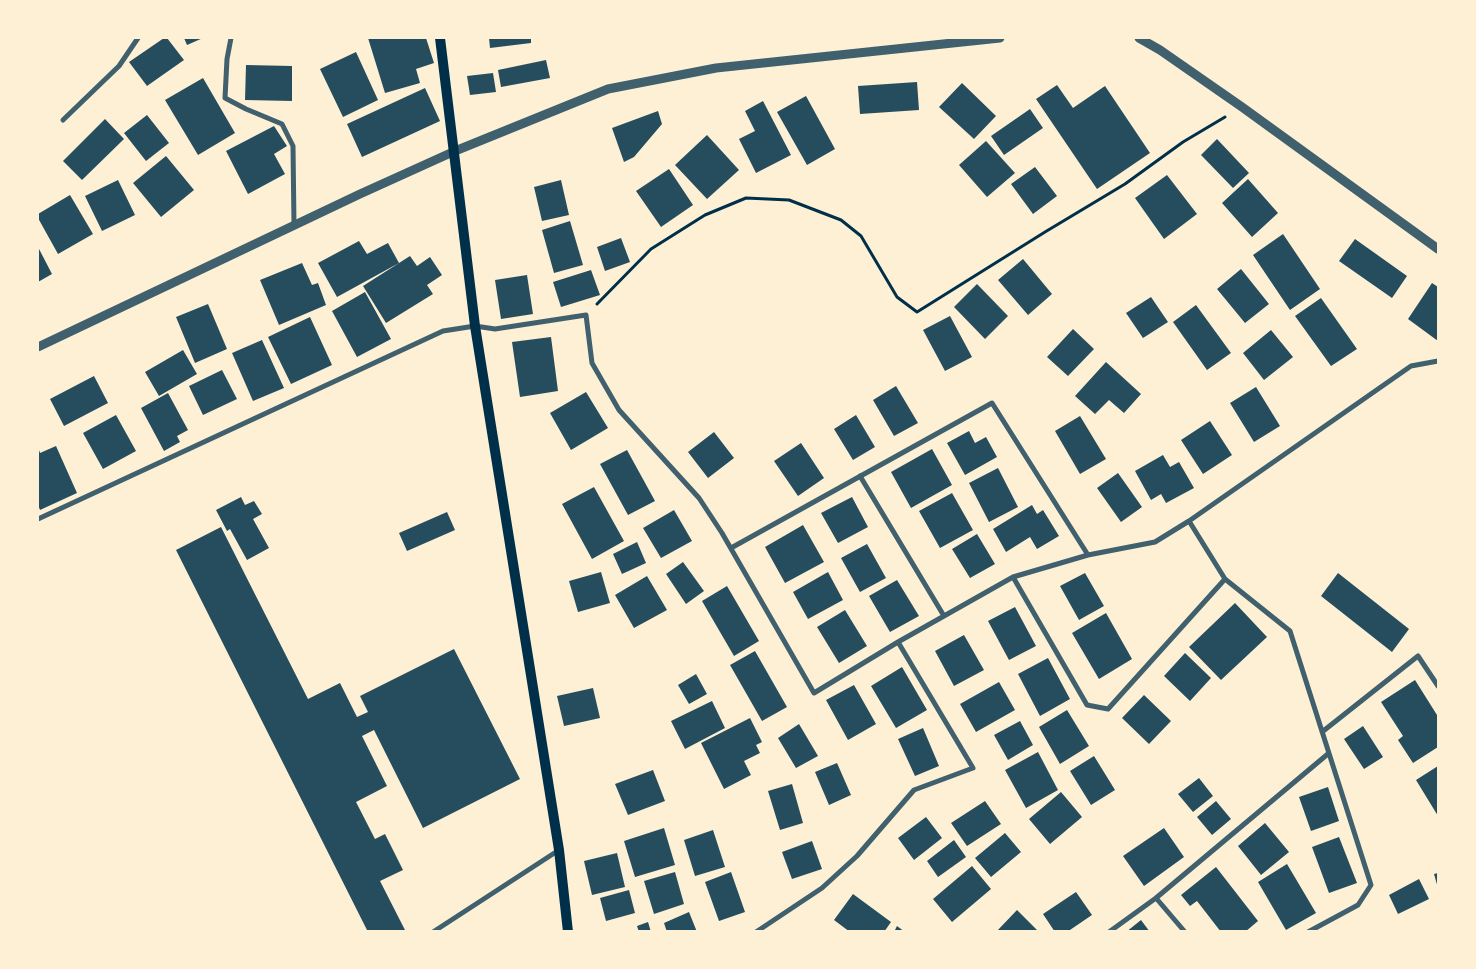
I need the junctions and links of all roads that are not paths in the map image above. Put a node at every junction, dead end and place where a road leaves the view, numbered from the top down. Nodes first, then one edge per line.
1 (138, 38) edge
2 (231, 38) edge
3 (440, 38) edge
4 (1000, 38) edge
5 (1139, 38) edge
6 (63, 120) dead end
7 (455, 151) junction
8 (294, 225) junction
9 (1438, 249) edge
10 (476, 326) junction
11 (38, 347) edge
12 (1438, 361) edge
13 (860, 476) junction
14 (38, 519) edge
15 (1189, 520) junction
16 (731, 548) junction
17 (1088, 555) junction
18 (1013, 577) junction
19 (1225, 579) junction
20 (944, 616) junction
21 (898, 642) junction
22 (1438, 686) edge
23 (1322, 732) junction
24 (1329, 753) junction
25 (559, 850) junction
26 (1156, 898) junction
27 (433, 932) edge
28 (568, 932) edge
29 (756, 932) edge
30 (1109, 932) edge
31 (1185, 932) edge
32 (1308, 932) edge

1 - 6 street
2 - 8 street
3 - 7 main road
4 - 7 street
5 - 9 street
7 - 8 street
7 - 10 main road
8 - 11 street
10 - 14 street
10 - 16 street
10 - 25 main road
12 - 15 street
13 - 16 street
13 - 17 street
13 - 20 street
15 - 17 street
15 - 19 street
16 - 21 street
17 - 18 street
18 - 19 street
18 - 20 street
19 - 23 street
20 - 21 street
21 - 29 street
22 - 23 street
23 - 24 street
24 - 26 street
24 - 32 street
25 - 27 street
25 - 28 main road
26 - 30 street
26 - 31 street

